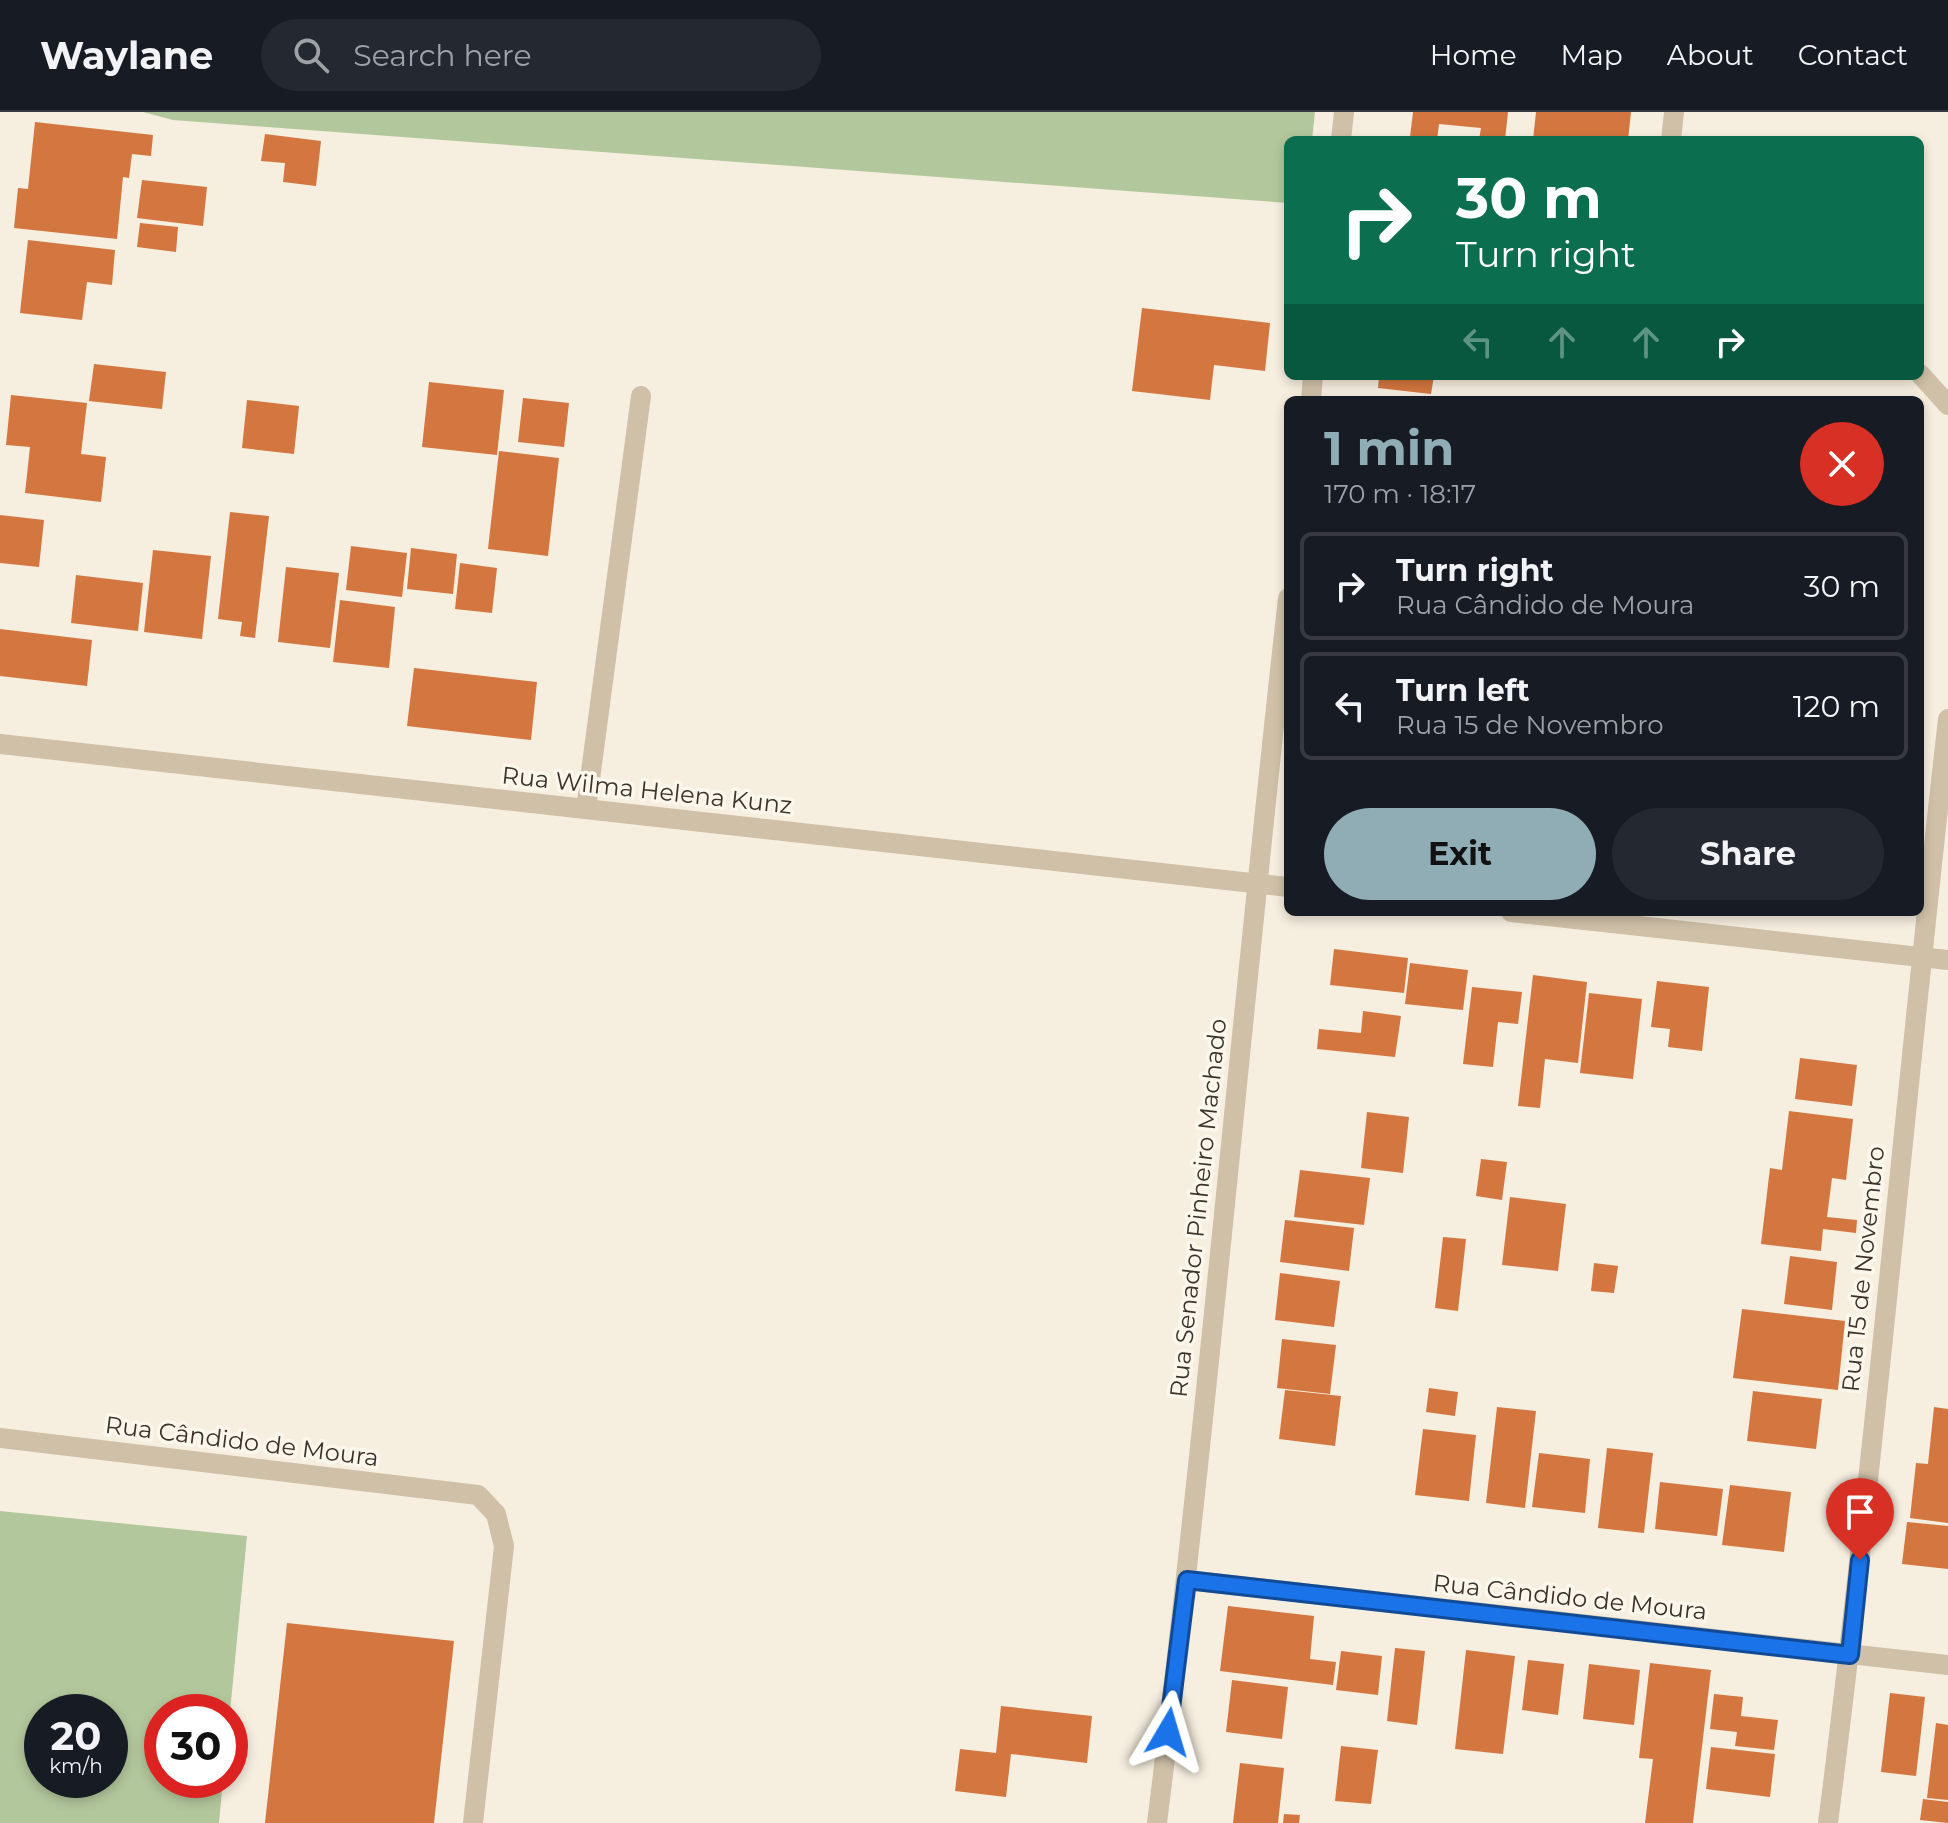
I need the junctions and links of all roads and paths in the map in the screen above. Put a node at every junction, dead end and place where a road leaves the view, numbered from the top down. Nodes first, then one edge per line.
1 (1344, 112) edge
2 (1674, 112) edge
3 (1341, 136) edge
4 (1671, 136) edge
5 (1924, 378) edge
6 (641, 396) dead end
7 (1948, 405) edge
8 (1284, 634) edge
9 (1948, 719) edge
10 (0, 744) edge
11 (586, 809) junction
12 (1256, 884) junction
13 (1284, 887) edge
14 (1547, 916) edge
15 (1921, 958) junction
16 (1948, 960) edge
17 (0, 1438) edge
18 (1187, 1580) junction
19 (1850, 1655) junction
20 (1948, 1665) edge
21 (473, 1823) edge
22 (1157, 1823) edge
23 (1828, 1823) edge

1 - 3 street
2 - 4 street
5 - 7 street
6 - 11 street
8 - 12 street, Rua Senador Pinheiro Machado
9 - 15 street, Rua 15 de Novembro
10 - 11 street, Rua Wilma Helena Kunz
11 - 12 street, Rua Wilma Helena Kunz
12 - 13 street, Rua Wilma Helena Kunz
12 - 18 street, Rua Senador Pinheiro Machado
14 - 15 street
15 - 16 street
15 - 19 street, Rua 15 de Novembro
17 - 21 street, Rua Cândido de Moura
18 - 19 street, Rua Cândido de Moura
18 - 22 street, Rua Senador Pinheiro Machado
19 - 20 street, Rua Cândido de Moura
19 - 23 street, Rua 15 de Novembro

